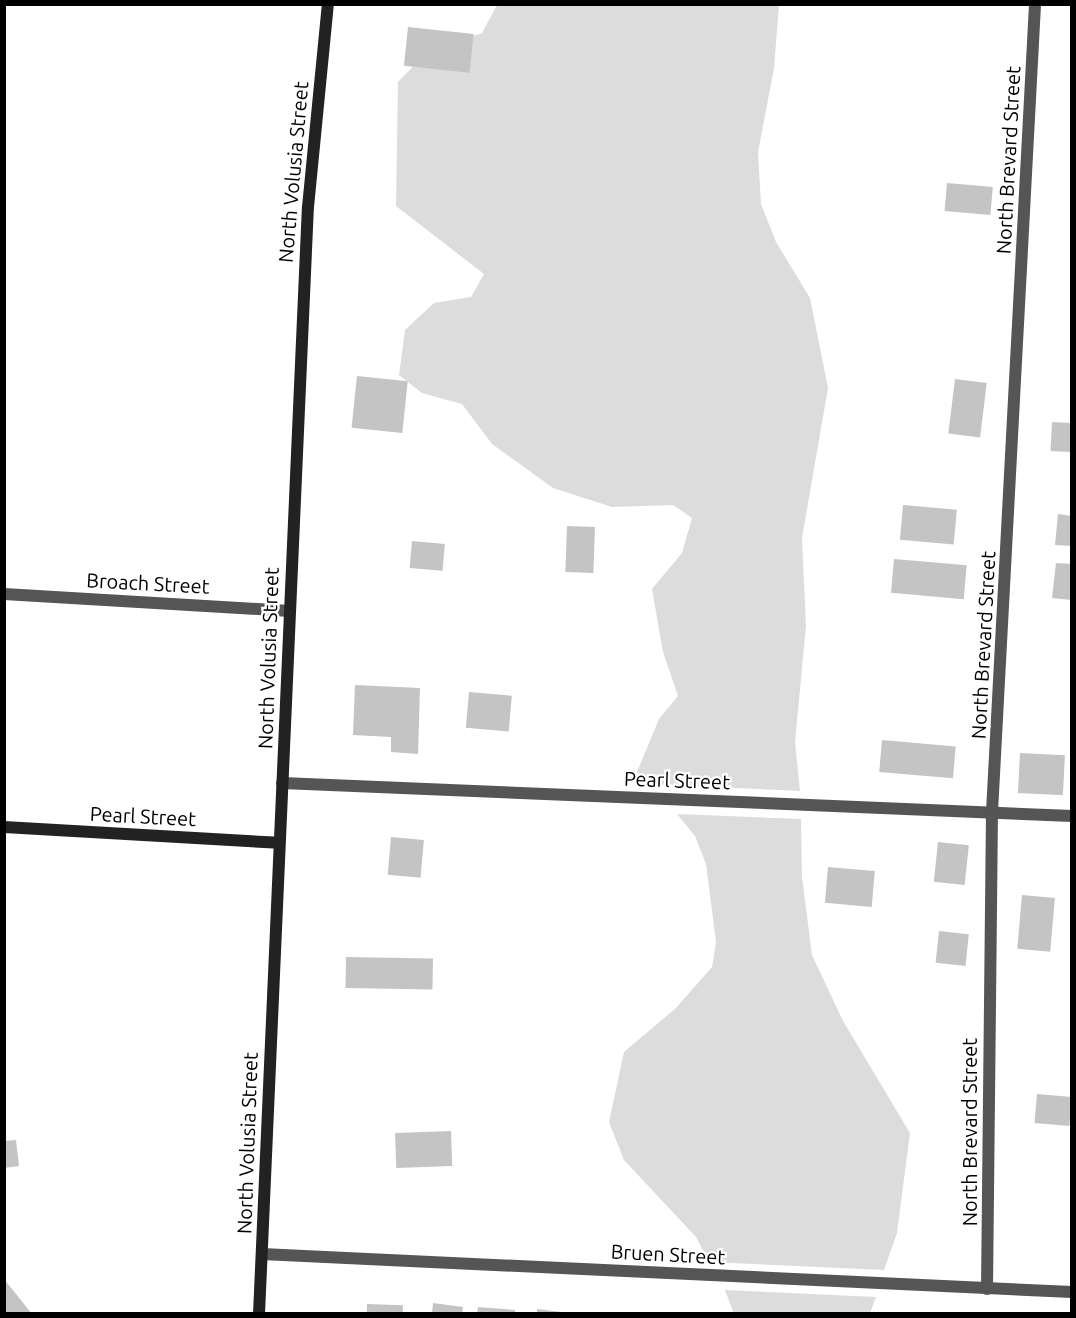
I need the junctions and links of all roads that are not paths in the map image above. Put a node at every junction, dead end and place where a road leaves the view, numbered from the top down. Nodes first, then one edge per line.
1 (328, 4) edge
2 (1035, 4) edge
3 (4, 594) edge
4 (289, 611) junction
5 (282, 783) junction
6 (992, 812) junction
7 (1071, 816) edge
8 (4, 827) edge
9 (279, 843) junction
10 (262, 1254) junction
11 (987, 1289) junction
12 (1071, 1292) edge
13 (259, 1314) edge

1 - 4 main road, North Volusia Street
2 - 6 street, North Brevard Street
3 - 4 street, Broach Street
4 - 5 main road, North Volusia Street
5 - 6 street, Pearl Street
5 - 9 main road, North Volusia Street
6 - 7 street, Pearl Street
6 - 11 street, North Brevard Street
8 - 9 main road, Pearl Street
9 - 10 main road, North Volusia Street
10 - 11 street, Bruen Street
10 - 13 main road, North Volusia Street
11 - 12 street, Bruen Street

